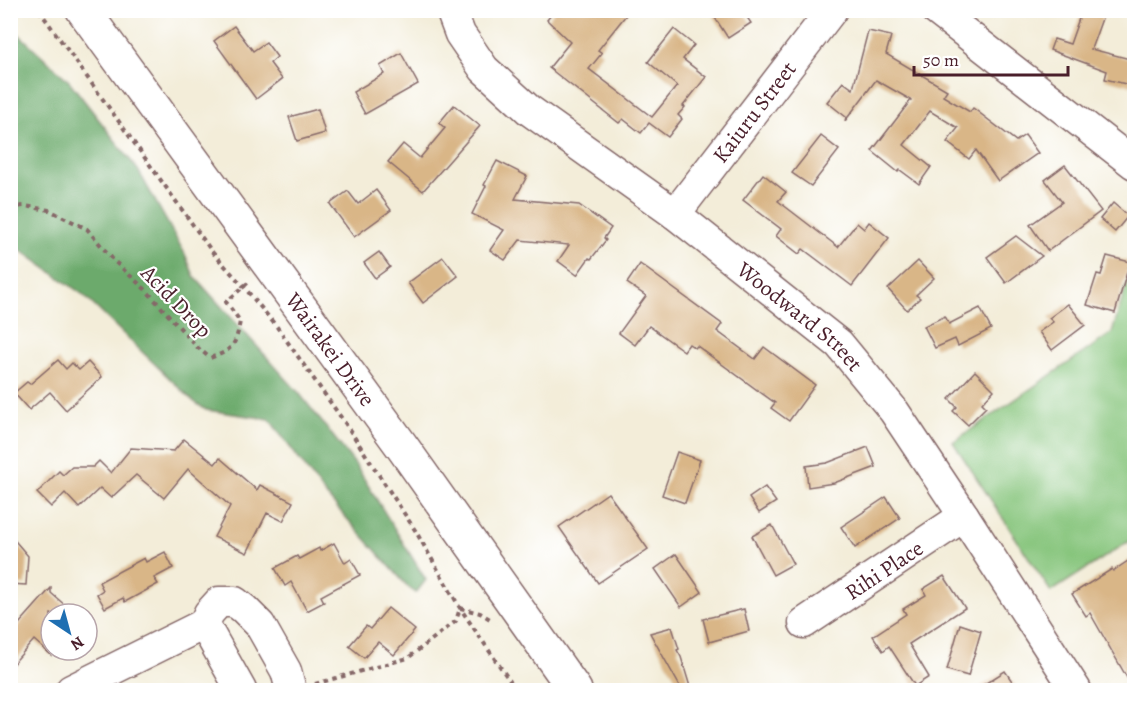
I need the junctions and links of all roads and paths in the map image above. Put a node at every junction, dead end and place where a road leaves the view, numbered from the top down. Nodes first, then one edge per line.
1 (39, 10) edge
2 (83, 10) edge
3 (451, 10) edge
4 (832, 10) edge
5 (936, 10) edge
6 (1134, 164) edge
7 (10, 207) edge
8 (675, 214) junction
9 (270, 266) junction
10 (244, 287) junction
11 (964, 516) junction
12 (460, 609) junction
13 (804, 623) dead end
14 (204, 624) junction
15 (302, 688) edge
16 (71, 690) edge
17 (241, 690) edge
18 (516, 690) edge
19 (574, 690) edge
20 (1076, 690) edge

1 - 10 path
2 - 9 main road, Wairakei Drive
3 - 8 street, Woodward Street
4 - 8 street, Kaiuru Street
5 - 6 street
7 - 10 path, Acid Drop
8 - 11 street, Woodward Street
9 - 10 path, Acid Drop
9 - 19 main road, Wairakei Drive
10 - 12 path
11 - 13 street, Rihi Place
11 - 20 street, Woodward Street
12 - 15 path
12 - 18 path
14 - 15 street
14 - 16 street
14 - 17 street

